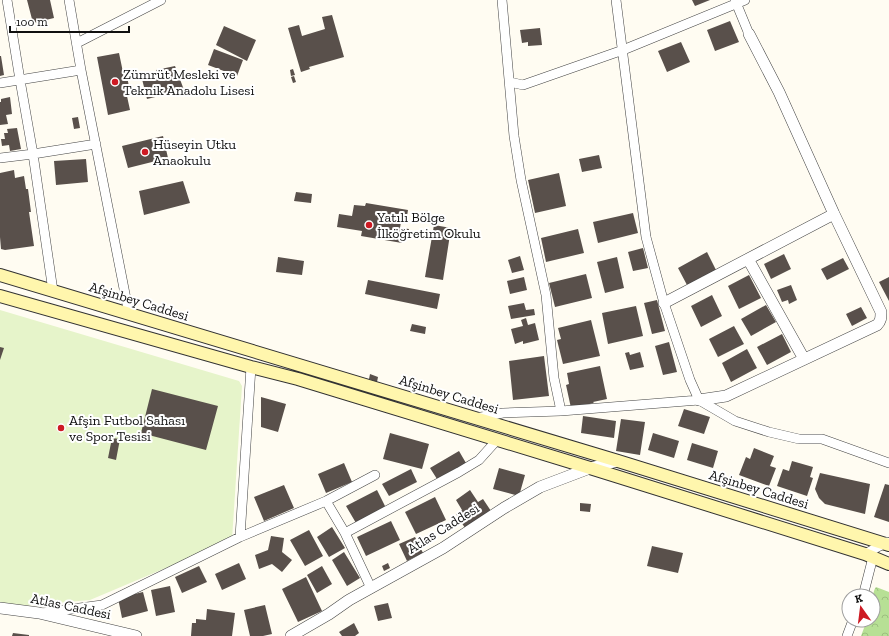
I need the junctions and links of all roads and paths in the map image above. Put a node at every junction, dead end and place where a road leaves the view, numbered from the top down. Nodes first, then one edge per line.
1 (7, 0) edge
2 (69, 0) edge
3 (161, 0) edge
4 (502, 0) edge
5 (616, 0) edge
6 (745, 0) edge
7 (735, 2) edge
8 (749, 34) joint
9 (76, 43) junction
10 (623, 50) junction
11 (81, 70) junction
12 (20, 80) junction
13 (510, 82) junction
14 (0, 83) edge
15 (96, 144) junction
16 (33, 154) junction
17 (0, 158) edge
18 (834, 214) junction
19 (748, 259) junction
20 (0, 276) edge
21 (53, 291) junction
22 (0, 296) edge
23 (664, 303) junction
24 (129, 314) junction
25 (804, 359) junction
26 (251, 367) junction
27 (699, 400) junction
28 (560, 411) junction
29 (476, 418) junction
30 (497, 440) junction
31 (618, 461) junction
32 (889, 463) edge
33 (590, 468) junction
34 (374, 475) dead end
35 (326, 501) junction
36 (345, 533) junction
37 (240, 537) junction
38 (887, 543) edge
39 (869, 556) junction
40 (889, 564) edge
41 (371, 588) junction
42 (864, 588) edge
43 (0, 608) edge
44 (39, 613) junction
45 (136, 636) edge
46 (291, 636) edge

1 - 12 street
2 - 9 street
3 - 9 street
4 - 13 street
5 - 10 street
6 - 7 street
7 - 8 street
7 - 10 street
8 - 18 street
9 - 11 street
10 - 13 street
10 - 23 street
11 - 12 street
11 - 15 street
12 - 14 street
12 - 16 street
13 - 28 street
15 - 16 street
15 - 24 street
16 - 17 street
16 - 21 street
18 - 19 street
18 - 25 street
19 - 23 street
19 - 25 street
20 - 21 main road, Afşinbey Caddesi
21 - 24 main road, Afşinbey Caddesi
22 - 26 main road
23 - 27 street
24 - 29 main road, Afşinbey Caddesi
25 - 27 street
26 - 30 main road
26 - 37 street
27 - 28 street
27 - 32 street
28 - 29 street
29 - 31 main road, Afşinbey Caddesi
30 - 33 main road
30 - 36 street
31 - 33 street, Atlas Caddesi
31 - 38 main road, Afşinbey Caddesi
33 - 39 main road
33 - 41 street, Atlas Caddesi
34 - 35 street
35 - 36 street
35 - 37 street
36 - 41 street
37 - 44 street
38 - 39 street
39 - 40 main road
39 - 42 street
41 - 46 street, Atlas Caddesi
43 - 44 street, Atlas Caddesi
44 - 45 street, Atlas Caddesi

